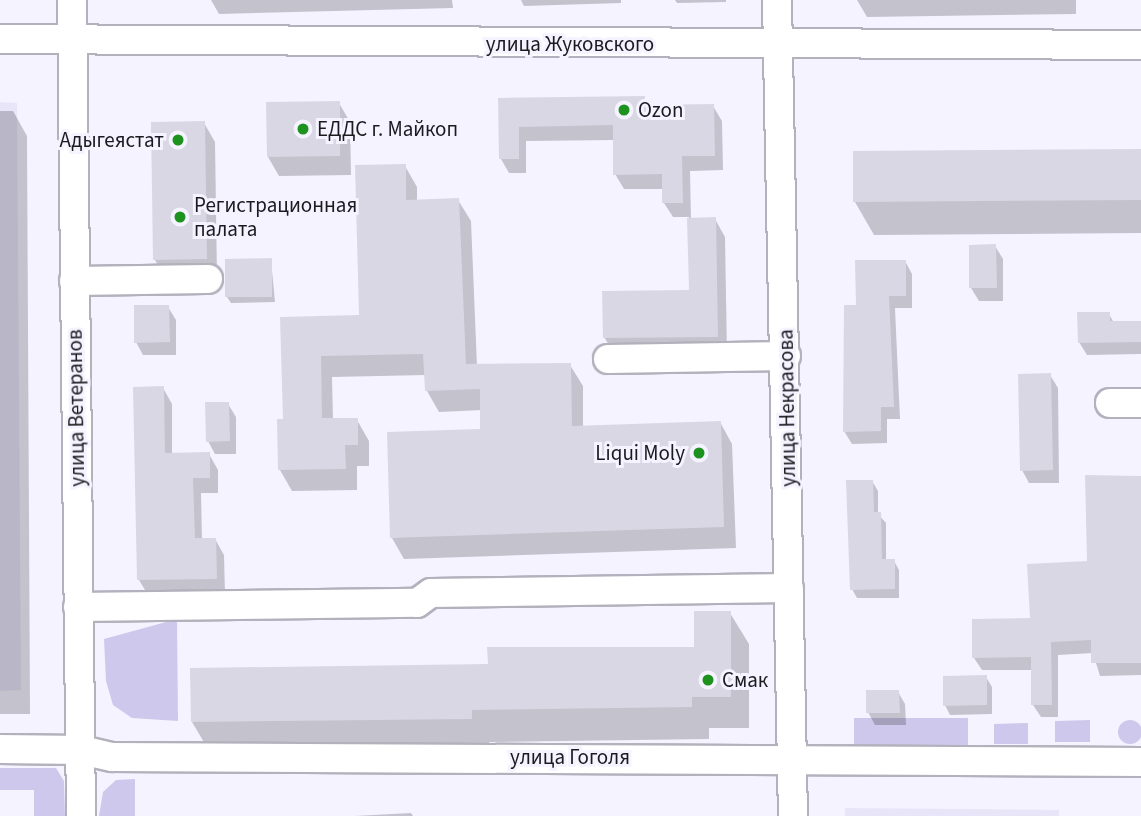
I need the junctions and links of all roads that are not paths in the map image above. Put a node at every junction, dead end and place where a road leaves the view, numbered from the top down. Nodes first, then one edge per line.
1 (72, 0) edge
2 (778, 0) edge
3 (0, 39) edge
4 (71, 40) junction
5 (777, 45) junction
6 (1141, 45) edge
7 (208, 279) dead end
8 (74, 281) junction
9 (786, 356) junction
10 (608, 359) dead end
11 (1110, 403) dead end
12 (1141, 403) edge
13 (789, 588) junction
14 (78, 607) junction
15 (0, 749) edge
16 (81, 750) junction
17 (793, 760) junction
18 (1141, 762) edge
19 (81, 816) edge
20 (793, 816) edge

1 - 4 street, улица Ветеранов
2 - 5 street, улица Некрасова
3 - 4 street, улица Жуковского
4 - 5 street, улица Жуковского
4 - 8 street, улица Ветеранов
5 - 6 street, улица Жуковского
5 - 9 street, улица Некрасова
7 - 8 street
8 - 14 street, улица Ветеранов
9 - 10 street
9 - 13 street, улица Некрасова
11 - 12 street
13 - 14 street
13 - 17 street, улица Некрасова
14 - 16 street, улица Ветеранов
15 - 16 street, улица Гоголя
16 - 17 street, улица Гоголя
16 - 19 street, улица Ветеранов
17 - 18 street, улица Гоголя
17 - 20 street, улица Некрасова

